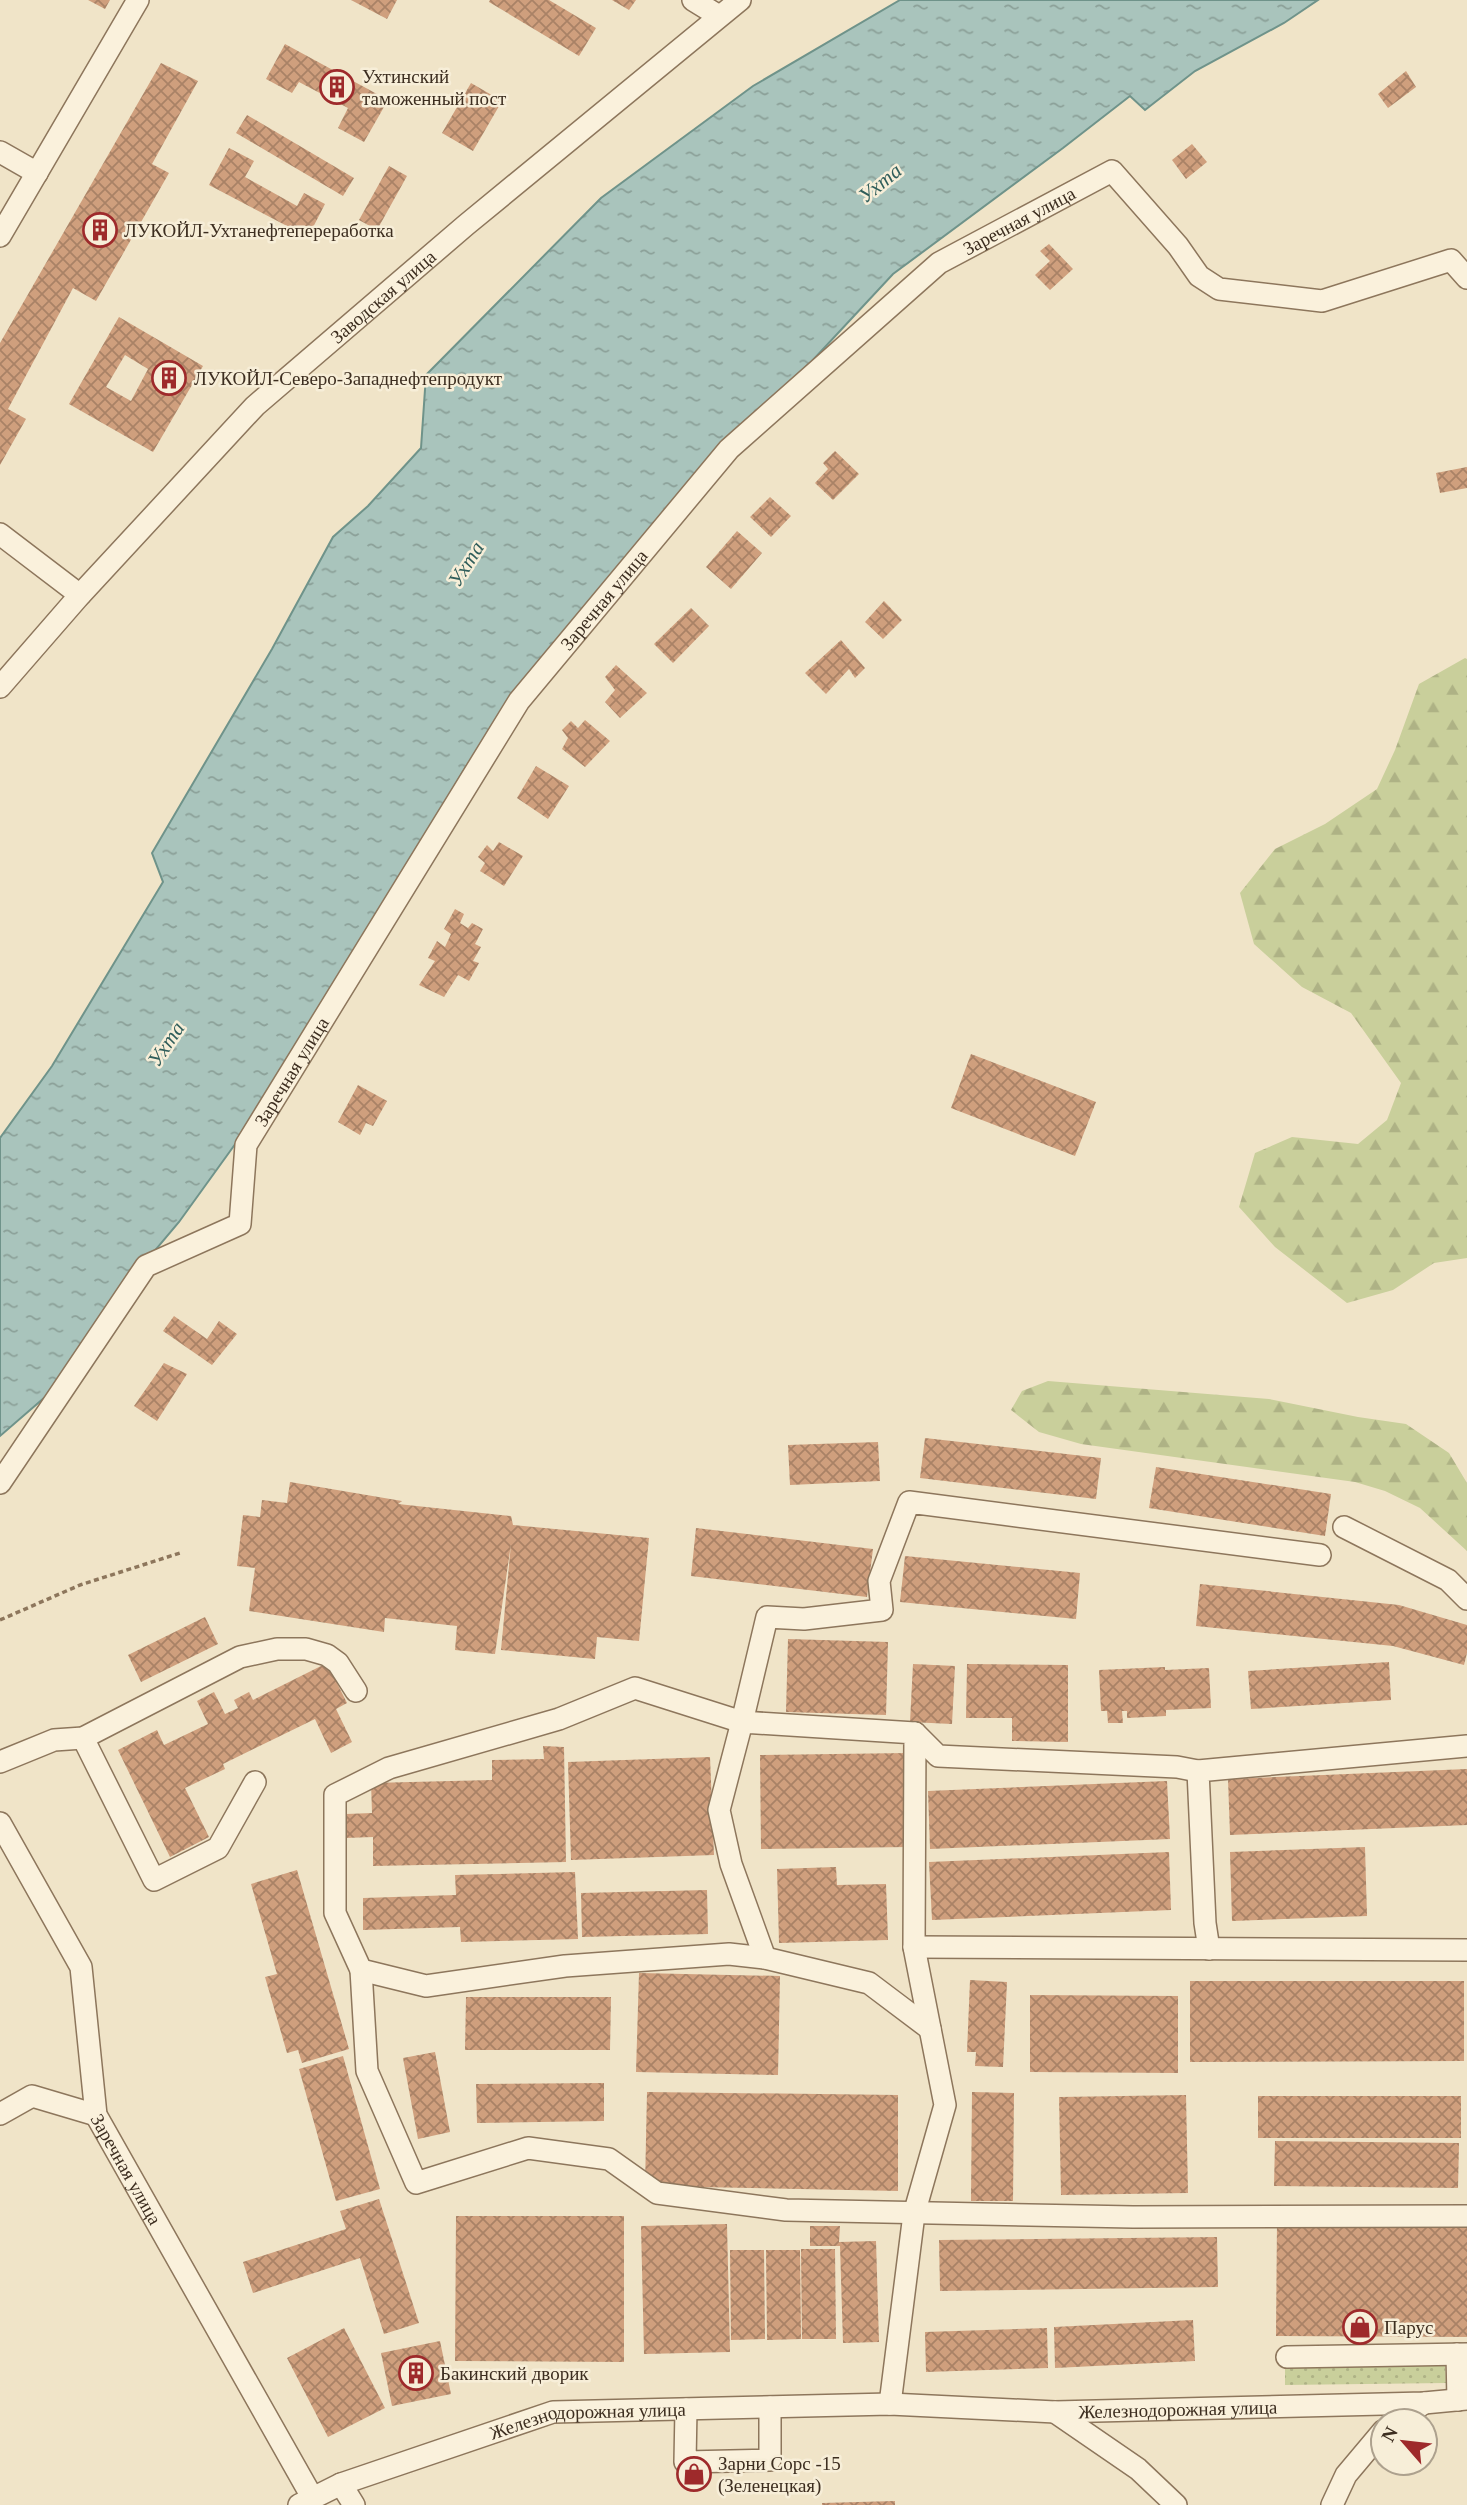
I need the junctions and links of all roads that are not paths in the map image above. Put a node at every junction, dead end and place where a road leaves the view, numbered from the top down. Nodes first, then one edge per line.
1 (138, 0) edge
2 (693, 0) edge
3 (740, 0) edge
4 (719, 16) junction
5 (0, 152) edge
6 (37, 173) junction
7 (0, 236) edge
8 (1467, 278) edge
9 (0, 534) edge
10 (80, 595) junction
11 (0, 687) edge
12 (0, 1483) edge
13 (1344, 1527) dead end
14 (1320, 1555) dead end
15 (1467, 1599) edge
16 (356, 1691) dead end
17 (742, 1722) junction
18 (915, 1733) junction
19 (83, 1738) junction
20 (1467, 1746) edge
21 (0, 1762) edge
22 (1198, 1771) junction
23 (255, 1782) dead end
24 (0, 1823) edge
25 (914, 1947) junction
26 (1209, 1949) junction
27 (1467, 1950) edge
28 (765, 1958) junction
29 (361, 1970) junction
30 (930, 2029) junction
31 (0, 2114) edge
32 (96, 2115) junction
33 (914, 2214) junction
34 (1467, 2216) edge
35 (1462, 2354) edge
36 (1287, 2357) dead end
37 (1463, 2400) edge
38 (1424, 2403) junction
39 (890, 2404) junction
40 (770, 2407) junction
41 (1418, 2407) edge
42 (686, 2409) junction
43 (1055, 2412) junction
44 (1369, 2448) edge
45 (341, 2484) junction
46 (305, 2501) edge
47 (354, 2505) edge
48 (1176, 2505) edge
49 (1332, 2505) edge

1 - 6 street
2 - 4 street
3 - 4 street, Заводская улица
4 - 10 street, Заводская улица
5 - 6 street
6 - 7 street
8 - 12 street, Заречная улица
9 - 10 street
10 - 11 street, Заводская улица
13 - 15 street
14 - 17 street
16 - 19 street
17 - 18 street
17 - 28 street
17 - 29 street
18 - 22 street
18 - 25 street
19 - 21 street
19 - 23 street
20 - 22 street
22 - 26 street
24 - 32 street, Заречная улица
25 - 26 street
25 - 30 street
26 - 27 street
28 - 29 street
28 - 30 street
29 - 33 street
30 - 33 street
31 - 32 street
32 - 46 street, Заречная улица
33 - 34 street
33 - 39 street
35 - 36 street
35 - 37 street
37 - 38 street, Железнодорожная улица
38 - 41 street
38 - 43 street, Железнодорожная улица
39 - 40 street, Железнодорожная улица
39 - 43 street, Железнодорожная улица
40 - 42 street, Железнодорожная улица
40 - 42 street
42 - 45 street, Железнодорожная улица
43 - 48 street
44 - 49 street
45 - 46 street, Железнодорожная улица
45 - 47 street

